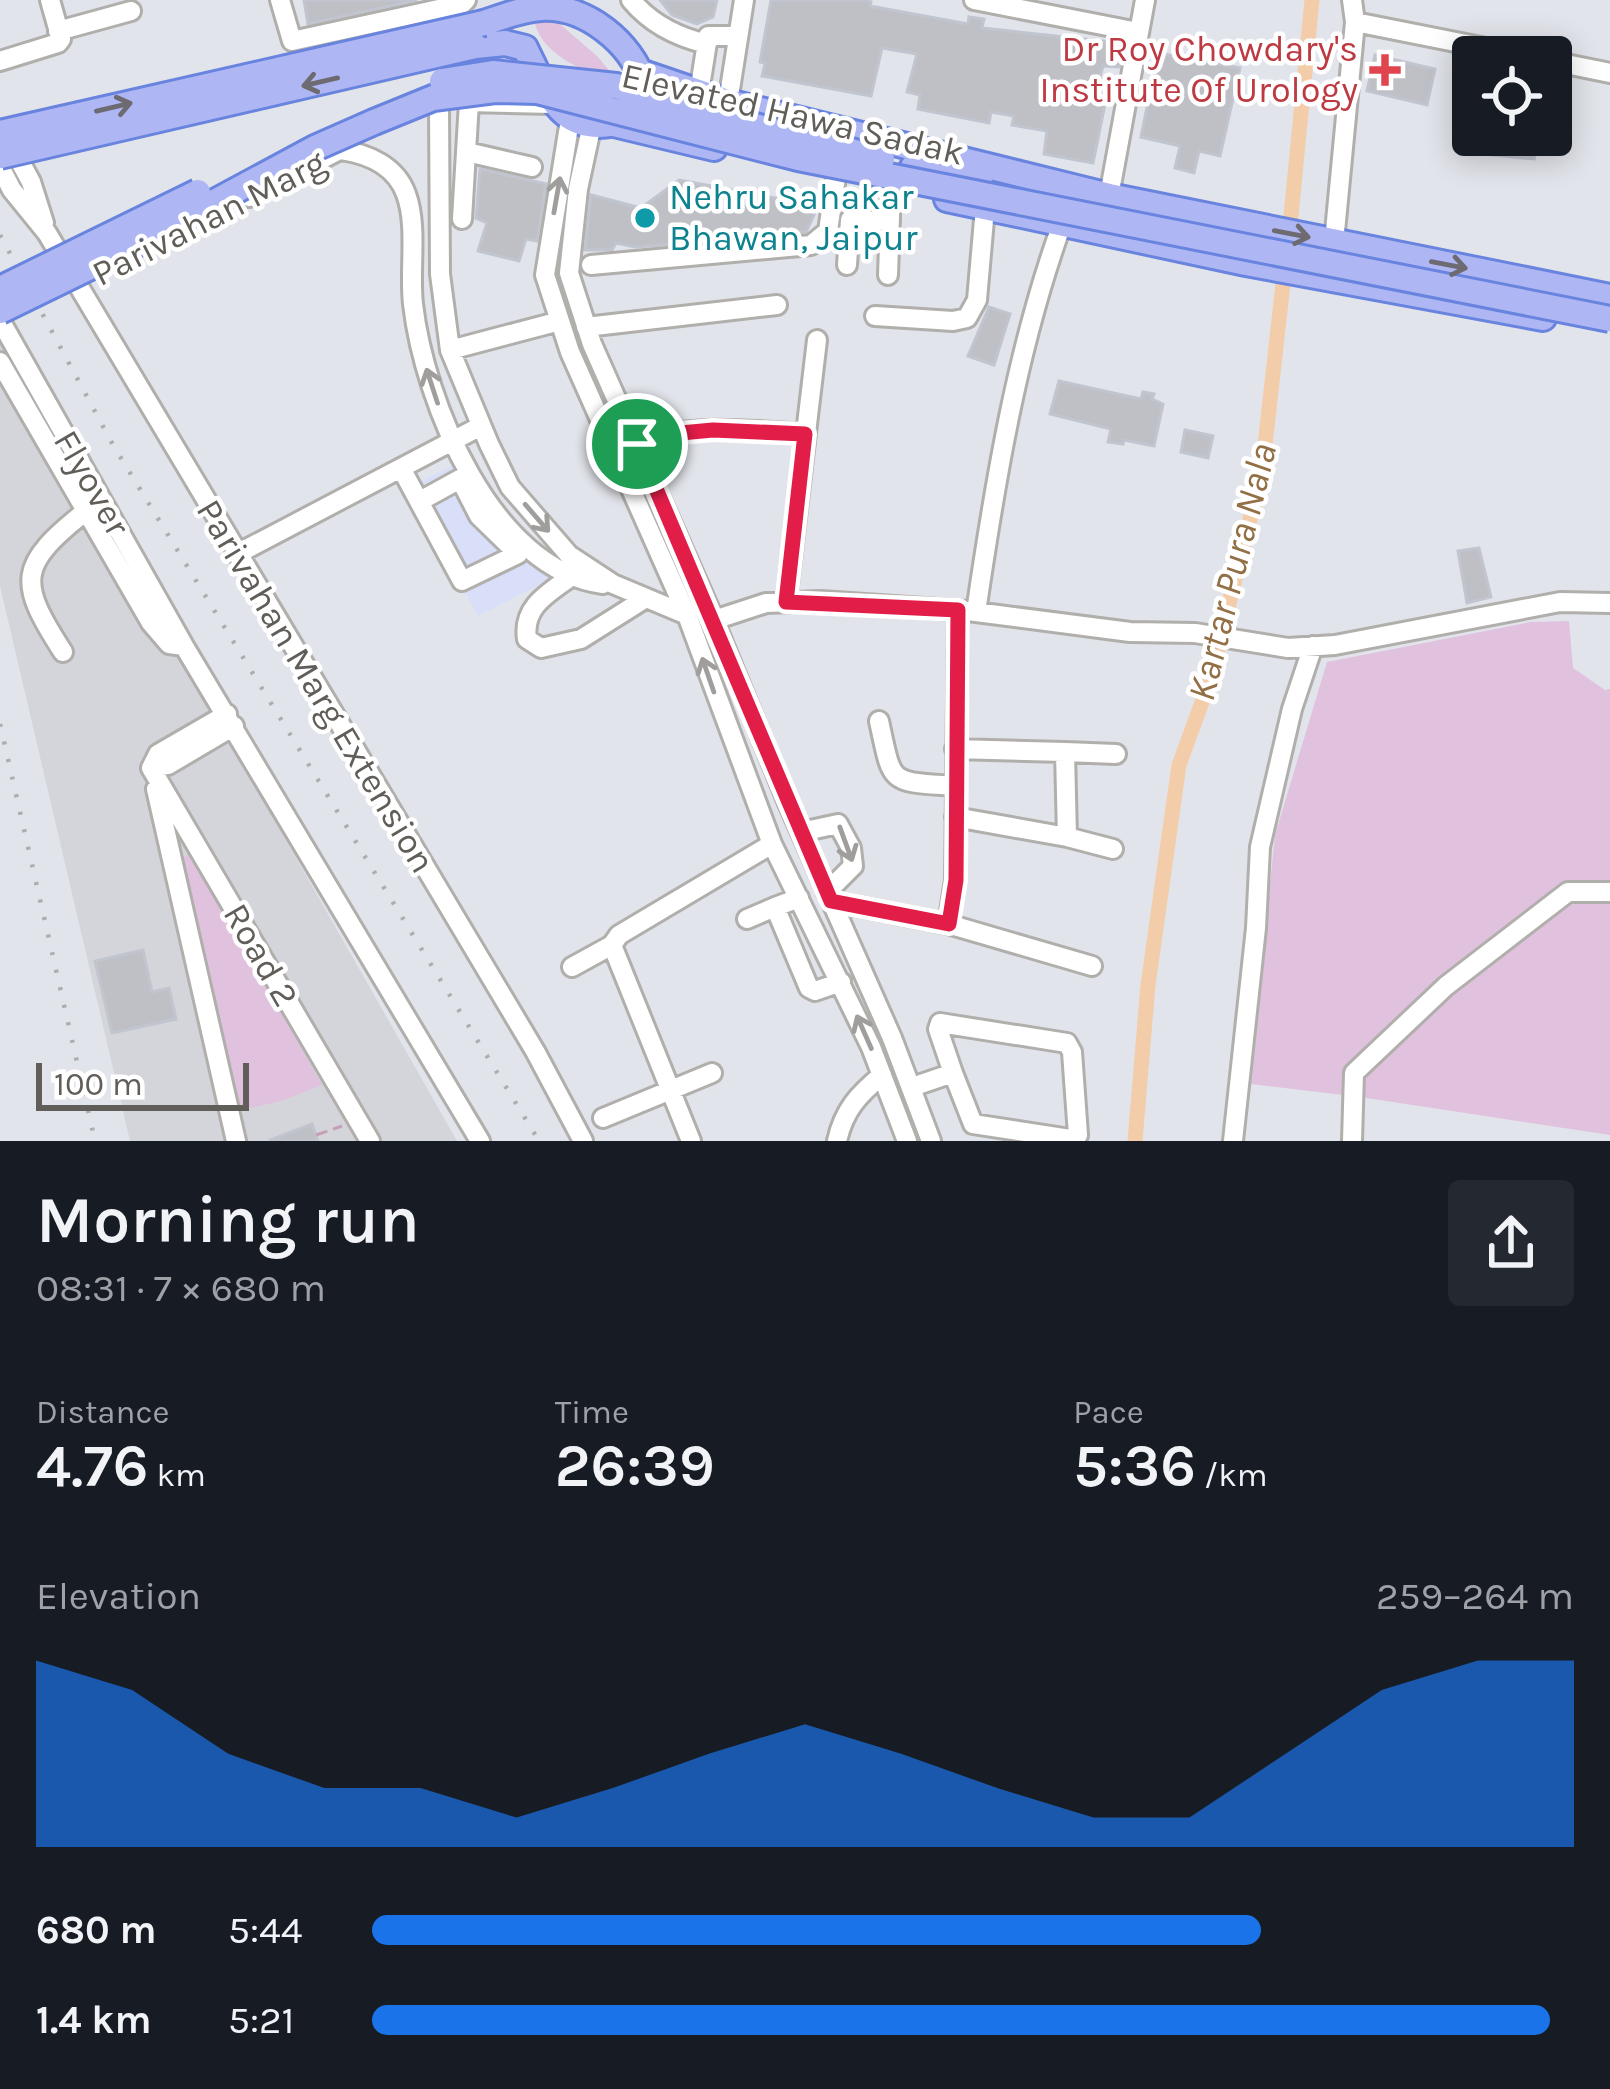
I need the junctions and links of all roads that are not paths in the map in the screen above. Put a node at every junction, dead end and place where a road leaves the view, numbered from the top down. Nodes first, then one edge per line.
1 (50, 0) edge
2 (280, 0) edge
3 (466, 0) edge
4 (631, 0) edge
5 (744, 0) edge
6 (974, 0) edge
7 (1144, 0) edge
8 (1352, 0) edge
9 (526, 5) edge
10 (579, 8) edge
11 (131, 11) dead end
12 (1355, 22) junction
13 (58, 31) junction
14 (1138, 32) junction
15 (479, 34) junction
16 (738, 37) junction
17 (1452, 41) edge
18 (707, 44) junction
19 (525, 48) junction
20 (0, 61) edge
21 (1572, 65) edge
22 (640, 72) junction
23 (1610, 73) edge
24 (699, 93) junction
25 (469, 102) junction
26 (728, 102) junction
27 (439, 107) junction
28 (582, 118) junction
29 (0, 129) edge
30 (341, 150) junction
31 (467, 152) junction
32 (0, 156) edge
33 (0, 167) edge
34 (532, 167) dead end
35 (836, 177) junction
36 (440, 184) junction
37 (891, 187) junction
38 (404, 189) junction
39 (1109, 196) junction
40 (985, 208) junction
41 (462, 219) dead end
42 (1213, 219) junction
43 (890, 221) junction
44 (1062, 224) junction
45 (47, 233) junction
46 (1334, 242) junction
47 (591, 265) dead end
48 (847, 265) dead end
49 (888, 275) dead end
50 (77, 286) junction
51 (0, 290) edge
52 (1610, 297) edge
53 (777, 305) dead end
54 (0, 315) edge
55 (875, 316) dead end
56 (1610, 319) edge
57 (560, 321) junction
58 (586, 327) junction
59 (1610, 330) edge
60 (817, 340) dead end
61 (451, 350) junction
62 (0, 362) edge
63 (482, 426) junction
64 (805, 434) junction
65 (454, 440) junction
66 (637, 444) junction
67 (401, 468) junction
68 (419, 501) junction
69 (86, 511) junction
70 (237, 554) junction
71 (572, 576) junction
72 (613, 584) junction
73 (646, 598) junction
74 (786, 602) junction
75 (1610, 603) edge
76 (967, 611) junction
77 (687, 615) junction
78 (714, 620) junction
79 (184, 646) junction
80 (1313, 646) junction
81 (64, 652) dead end
82 (231, 720) junction
83 (879, 721) dead end
84 (955, 749) junction
85 (1065, 752) junction
86 (1116, 754) dead end
87 (151, 768) junction
88 (954, 786) junction
89 (955, 817) junction
90 (801, 832) junction
91 (1067, 837) junction
92 (772, 844) junction
93 (1113, 848) dead end
94 (1610, 892) edge
95 (829, 897) junction
96 (799, 898) junction
97 (775, 907) junction
98 (747, 919) dead end
99 (949, 924) junction
100 (612, 945) junction
101 (1092, 966) dead end
102 (572, 968) dead end
103 (841, 982) junction
104 (712, 1073) dead end
105 (952, 1073) junction
106 (882, 1076) junction
107 (912, 1087) junction
108 (669, 1090) junction
109 (603, 1118) dead end
110 (236, 1141) edge
111 (370, 1141) edge
112 (481, 1141) edge
113 (583, 1141) edge
114 (691, 1141) edge
115 (837, 1141) edge
116 (907, 1141) edge
117 (931, 1141) edge
118 (1233, 1141) edge
119 (1352, 1141) edge

1 - 13 street
2 - 3 street
4 - 18 street
5 - 16 street
6 - 14 street
7 - 14 street
8 - 12 street
9 - 10 main road
9 - 15 main road
9 - 19 main road
10 - 22 main road
11 - 13 street
12 - 17 street
12 - 46 street
13 - 20 street
14 - 39 street
15 - 19 main road
29 -> 15 main road, bridge
15 -> 32 main road, bridge
16 - 18 street
16 - 26 street
18 - 24 street
19 - 28 main road
21 - 23 street
22 - 24 main road
22 - 28 main road
24 - 26 main road
25 - 27 street
25 - 28 street
25 - 31 street
26 - 39 main road
27 - 30 street
27 - 36 street
28 - 35 main road
57 -> 28 street
28 - 58 street
29 - 45 street, Parivahan Marg
30 - 38 street
30 - 50 street, Parivahan Marg
31 - 34 street
31 - 41 street
33 - 45 street, Parivahan Marg
35 - 37 main road
35 - 47 street
36 - 38 street
36 - 61 street
37 - 40 main road
37 - 43 street
65 -> 38 street
39 - 42 main road
40 - 44 main road
40 - 55 street
42 -> 46 main road
42 - 51 main road, Elevated Hawa Sadak, bridge
43 - 48 street
43 - 49 street
44 - 59 main road
44 - 76 street
45 - 50 street, Parivahan Marg Extension
46 -> 52 main road
50 - 70 street, Parivahan Marg Extension
53 - 58 street
54 - 56 main road, Elevated Hawa Sadak, bridge
54 - 79 street, Flyover
57 - 61 street
57 - 77 street
58 - 66 street
60 - 64 street
61 - 63 street
62 - 69 street
63 - 65 street
63 -> 72 street
64 - 66 street
64 - 74 street
65 - 67 street
65 - 71 street
66 - 78 street
67 - 68 street
67 - 70 street
68 - 68 street
69 - 79 street
69 - 81 street
70 - 113 street, Parivahan Marg Extension
71 - 72 street
71 - 73 street
72 - 73 street
73 - 77 street
74 - 76 street
74 - 78 street
75 - 80 street
76 - 80 street
76 - 84 street
92 -> 77 street
78 - 90 street
79 - 82 street
80 - 118 street
82 - 87 street
82 - 112 street
83 - 88 street
84 - 85 street
84 - 88 street
85 - 86 street
85 - 91 street
87 - 110 street
87 - 111 street, Road 2
88 - 89 street
89 - 91 street
89 - 99 street
90 - 95 street
90 -> 95 street
91 - 93 street
92 - 96 street
92 - 100 street
94 - 119 street
95 - 99 street
95 - 107 street
96 - 97 street
96 - 103 street
97 - 98 street
97 - 103 street
99 - 101 street
100 - 102 street
100 - 108 street
106 -> 103 street
104 - 108 street
105 - 105 street
105 - 107 street
106 - 115 street
106 - 116 street
107 - 117 street
108 - 109 street
108 - 114 street

